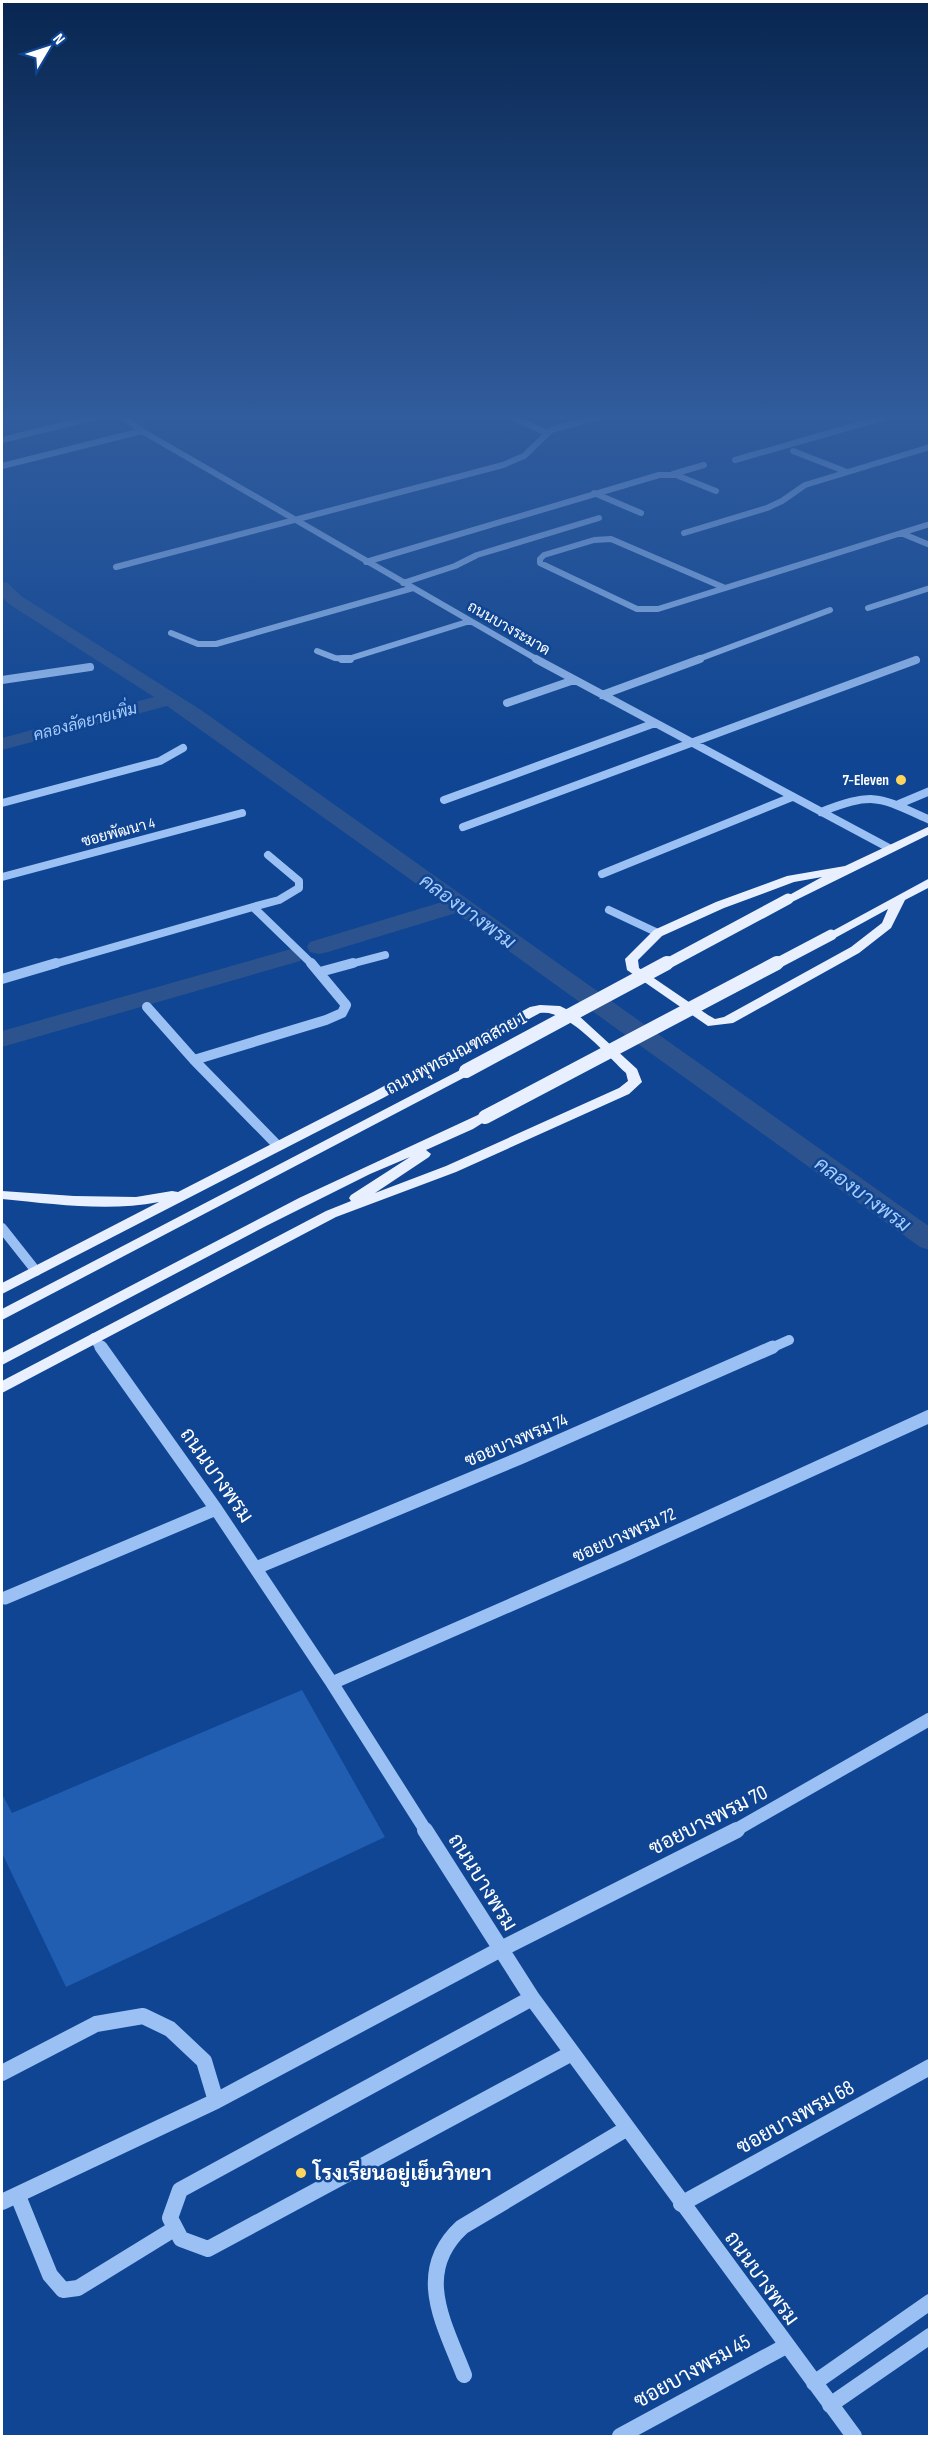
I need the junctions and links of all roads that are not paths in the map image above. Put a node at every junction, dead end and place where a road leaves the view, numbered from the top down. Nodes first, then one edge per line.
1 (253, 531) edge
2 (312, 531) edge
3 (469, 531) edge
4 (557, 531) edge
5 (691, 531) edge
6 (905, 531) edge
7 (901, 532) junction
8 (684, 533) dead end
9 (930, 545) edge
10 (366, 562) junction
11 (116, 567) dead end
12 (404, 583) junction
13 (413, 588) junction
14 (725, 588) junction
15 (930, 588) edge
16 (868, 608) dead end
17 (830, 610) dead end
18 (470, 621) junction
19 (171, 633) dead end
20 (317, 651) dead end
21 (916, 660) dead end
22 (90, 667) dead end
23 (2, 680) edge
24 (574, 680) junction
25 (602, 695) junction
26 (507, 703) dead end
27 (655, 723) junction
28 (693, 743) junction
29 (183, 748) dead end
30 (930, 790) edge
31 (792, 797) junction
32 (444, 800) dead end
33 (2, 803) edge
34 (899, 804) junction
35 (821, 812) junction
36 (242, 813) dead end
37 (930, 820) edge
38 (463, 827) dead end
39 (930, 829) edge
40 (889, 848) junction
41 (268, 855) dead end
42 (845, 870) junction
43 (602, 874) dead end
44 (2, 877) edge
45 (930, 882) edge
46 (899, 900) junction
47 (253, 907) junction
48 (609, 910) dead end
49 (658, 933) junction
50 (385, 955) dead end
51 (320, 972) junction
52 (2, 979) edge
53 (147, 1007) dead end
54 (194, 1060) junction
55 (350, 1131) junction
56 (457, 1133) junction
57 (278, 1146) junction
58 (242, 1164) junction
59 (189, 1192) junction
60 (2, 1195) edge
61 (331, 1214) junction
62 (2, 1228) edge
63 (36, 1271) junction
64 (2, 1289) edge
65 (2, 1315) edge
66 (94, 1338) junction
67 (789, 1340) dead end
68 (2, 1360) edge
69 (2, 1388) edge
70 (930, 1416) edge
71 (216, 1509) junction
72 (255, 1568) junction
73 (4, 1598) dead end
74 (332, 1683) junction
75 (930, 1719) edge
76 (501, 1949) junction
77 (532, 1998) junction
78 (572, 2053) junction
79 (930, 2067) edge
80 (2, 2073) edge
81 (216, 2101) junction
82 (626, 2129) junction
83 (18, 2196) junction
84 (2, 2202) edge
85 (681, 2204) junction
86 (174, 2229) junction
87 (930, 2302) edge
88 (930, 2336) edge
89 (786, 2346) junction
90 (464, 2375) dead end
91 (814, 2383) junction
92 (830, 2405) junction
93 (620, 2436) edge
94 (854, 2436) edge

1 - 11 street
2 - 10 street, ถนนบางระมาด
3 - 10 street
4 - 12 street
5 - 8 street
6 - 7 street
7 - 9 street
7 - 14 street
10 - 12 street, ถนนบางระมาด
12 - 13 street, ถนนบางระมาด
13 - 18 street, ถนนบางระมาด
13 - 19 street
14 - 14 street
15 - 16 street
17 - 25 street
18 - 20 street
18 - 24 street, ถนนบางระมาด
21 - 28 street
22 - 23 street
24 - 25 street, ถนนบางระมาด
24 - 26 street
25 - 27 street, ถนนบางระมาด
27 - 28 street, ถนนบางระมาด
27 - 32 street
28 - 31 street, ถนนบางระมาด
28 - 38 street
29 - 33 street
30 - 34 street
31 - 35 street, ถนนบางระมาด
31 - 43 street
34 - 35 street
34 - 37 street
35 - 40 street, ถนนบางระมาด
36 - 44 street, ซอยพัฒนา 4
39 - 40 main road, ถนนพุทธมณฑลสาย 1
40 - 42 main road, ถนนพุทธมณฑลสาย 1
41 - 47 street
42 - 49 main road
42 - 55 main road, ถนนพุทธมณฑลสาย 1, bridge
45 - 46 main road
46 - 49 main road
46 - 56 main road, bridge
47 - 51 street
47 - 52 street
48 - 49 street
50 - 51 street
51 - 54 street
53 - 54 street
54 - 57 street
55 - 58 main road
55 - 65 main road, ถนนพุทธมณฑลสาย 1
56 - 61 main road
56 - 68 main road
57 - 58 main road
57 - 61 main road
58 - 59 main road
59 - 60 main road
59 - 63 main road
61 - 66 main road
62 - 63 street
63 - 64 main road
66 - 69 main road
66 - 71 street, ถนนบางพรม
67 - 72 street, ซอยบางพรม 74
70 - 74 street, ซอยบางพรม 72
71 - 72 street, ถนนบางพรม
71 - 73 street
72 - 74 street, ถนนบางพรม
74 - 76 street, ถนนบางพรม
75 - 76 street, ซอยบางพรม 70
76 - 77 street, ถนนบางพรม
76 - 81 street, ซอยบางพรม 70
77 - 78 street, ถนนบางพรม
77 - 86 street
78 - 82 street, ถนนบางพรม
78 - 86 street
79 - 85 street, ซอยบางพรม 68
80 - 81 street
81 - 83 street, ซอยบางพรม 70
82 - 85 street, ถนนบางพรม
82 - 90 street
83 - 84 street, ซอยบางพรม 70
83 - 86 street
85 - 89 street, ถนนบางพรม
87 - 91 street
88 - 92 street
89 - 91 street, ถนนบางพรม
89 - 93 street, ซอยบางพรม 45
91 - 92 street, ถนนบางพรม
92 - 94 street, ถนนบางพรม

